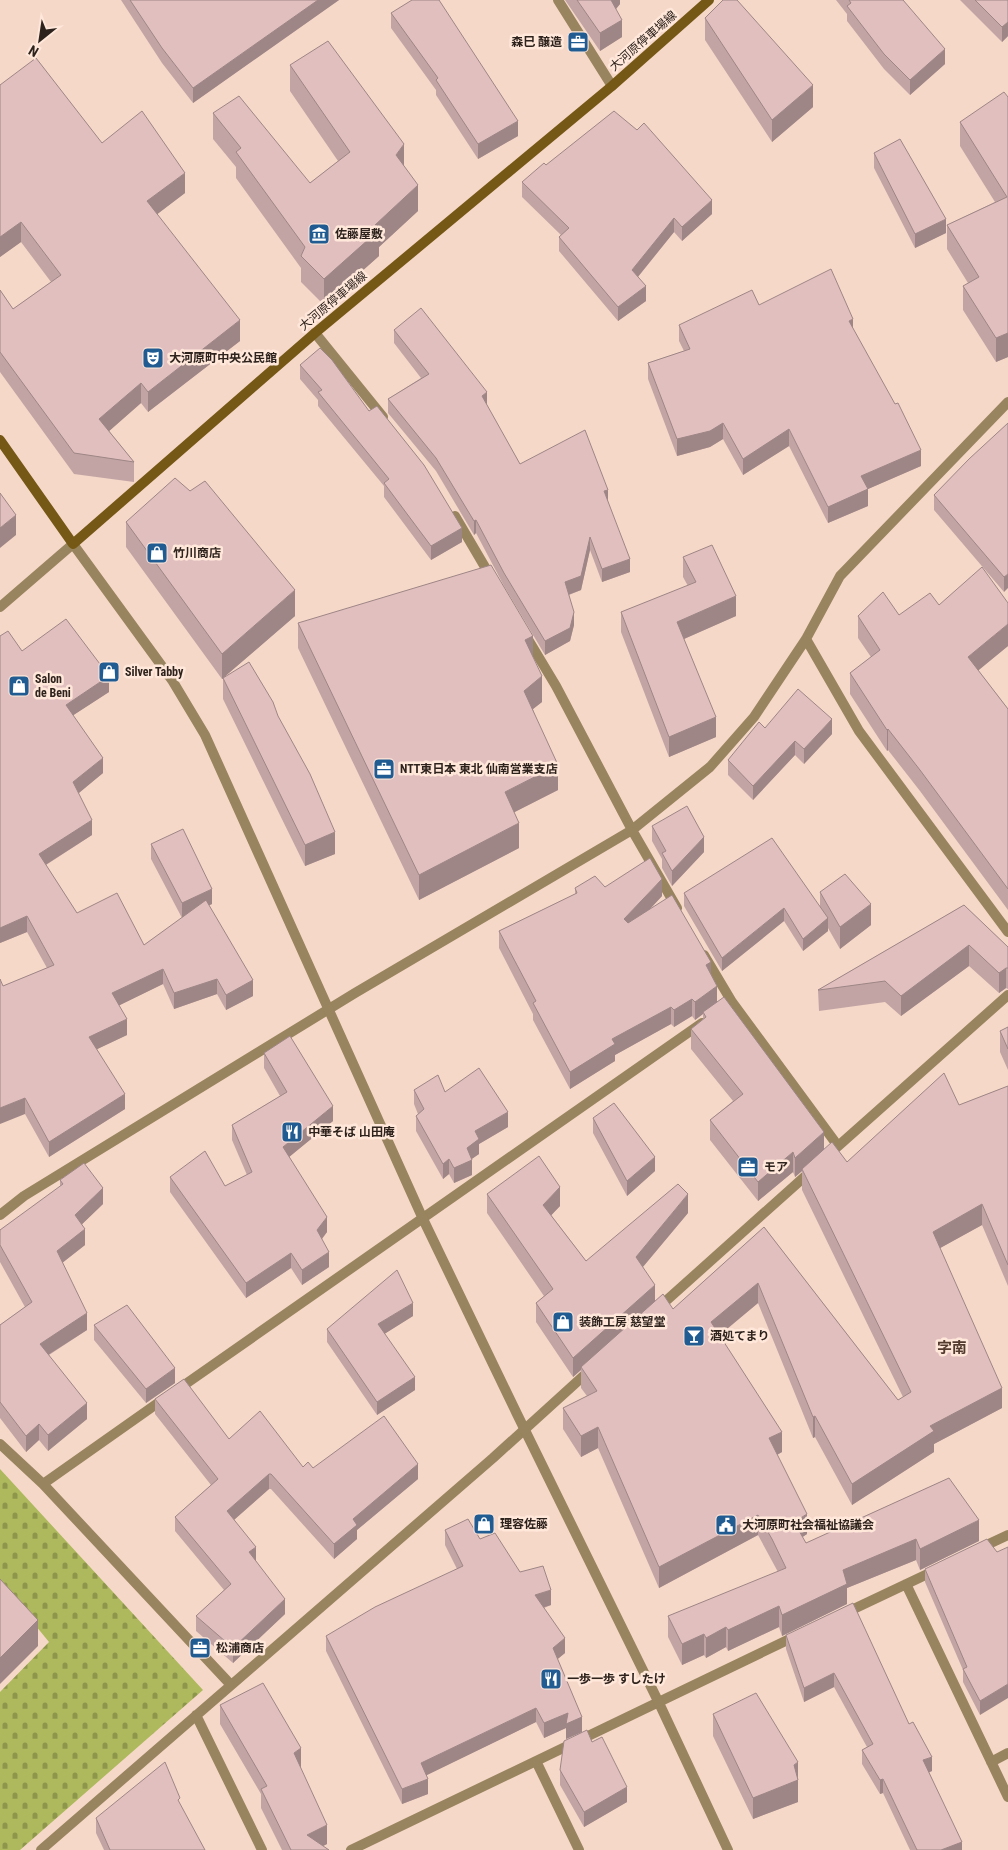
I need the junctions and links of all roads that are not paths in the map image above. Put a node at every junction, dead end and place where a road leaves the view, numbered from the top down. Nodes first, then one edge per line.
1 (558, 0) edge
2 (709, 0) edge
3 (612, 86) junction
4 (314, 333) junction
5 (1008, 402) edge
6 (387, 422) edge
7 (0, 440) edge
8 (450, 508) edge
9 (73, 544) junction
10 (496, 584) edge
11 (0, 607) edge
12 (521, 627) edge
13 (806, 639) junction
14 (632, 830) junction
15 (682, 916) edge
16 (1008, 932) edge
17 (697, 942) edge
18 (1008, 995) edge
19 (329, 1010) junction
20 (707, 1020) edge
21 (838, 1146) junction
22 (0, 1215) edge
23 (423, 1219) junction
24 (648, 1318) edge
25 (596, 1364) edge
26 (524, 1430) junction
27 (0, 1444) edge
28 (43, 1484) junction
29 (1008, 1535) edge
30 (965, 1555) edge
31 (948, 1564) edge
32 (906, 1584) junction
33 (836, 1617) edge
34 (810, 1630) edge
35 (231, 1684) junction
36 (658, 1703) junction
37 (196, 1715) junction
38 (1008, 1754) edge
39 (536, 1761) junction
40 (991, 1762) junction
41 (1008, 1797) edge
42 (42, 1850) edge
43 (262, 1850) edge
44 (350, 1850) edge
45 (579, 1850) edge
46 (728, 1850) edge

1 - 3 street
2 - 3 main road, 大河原停車場線
3 - 4 main road, 大河原停車場線
4 - 6 street
4 - 9 main road, 大河原停車場線
5 - 13 street
7 - 9 main road
8 - 10 street
9 - 11 street
9 - 19 street
12 - 14 street
13 - 14 street
13 - 16 street
14 - 15 street
14 - 19 street
17 - 21 street
18 - 21 street
19 - 22 street
19 - 23 street
20 - 23 street
21 - 24 street
23 - 26 street
23 - 28 street
25 - 26 street
26 - 35 street
26 - 36 street
27 - 28 street
28 - 35 street
29 - 30 street
31 - 32 street
32 - 33 street
32 - 40 street
34 - 36 street
35 - 37 street
36 - 39 street
36 - 46 street
37 - 42 street
37 - 43 street
38 - 40 street
39 - 44 street
39 - 45 street
40 - 41 street

